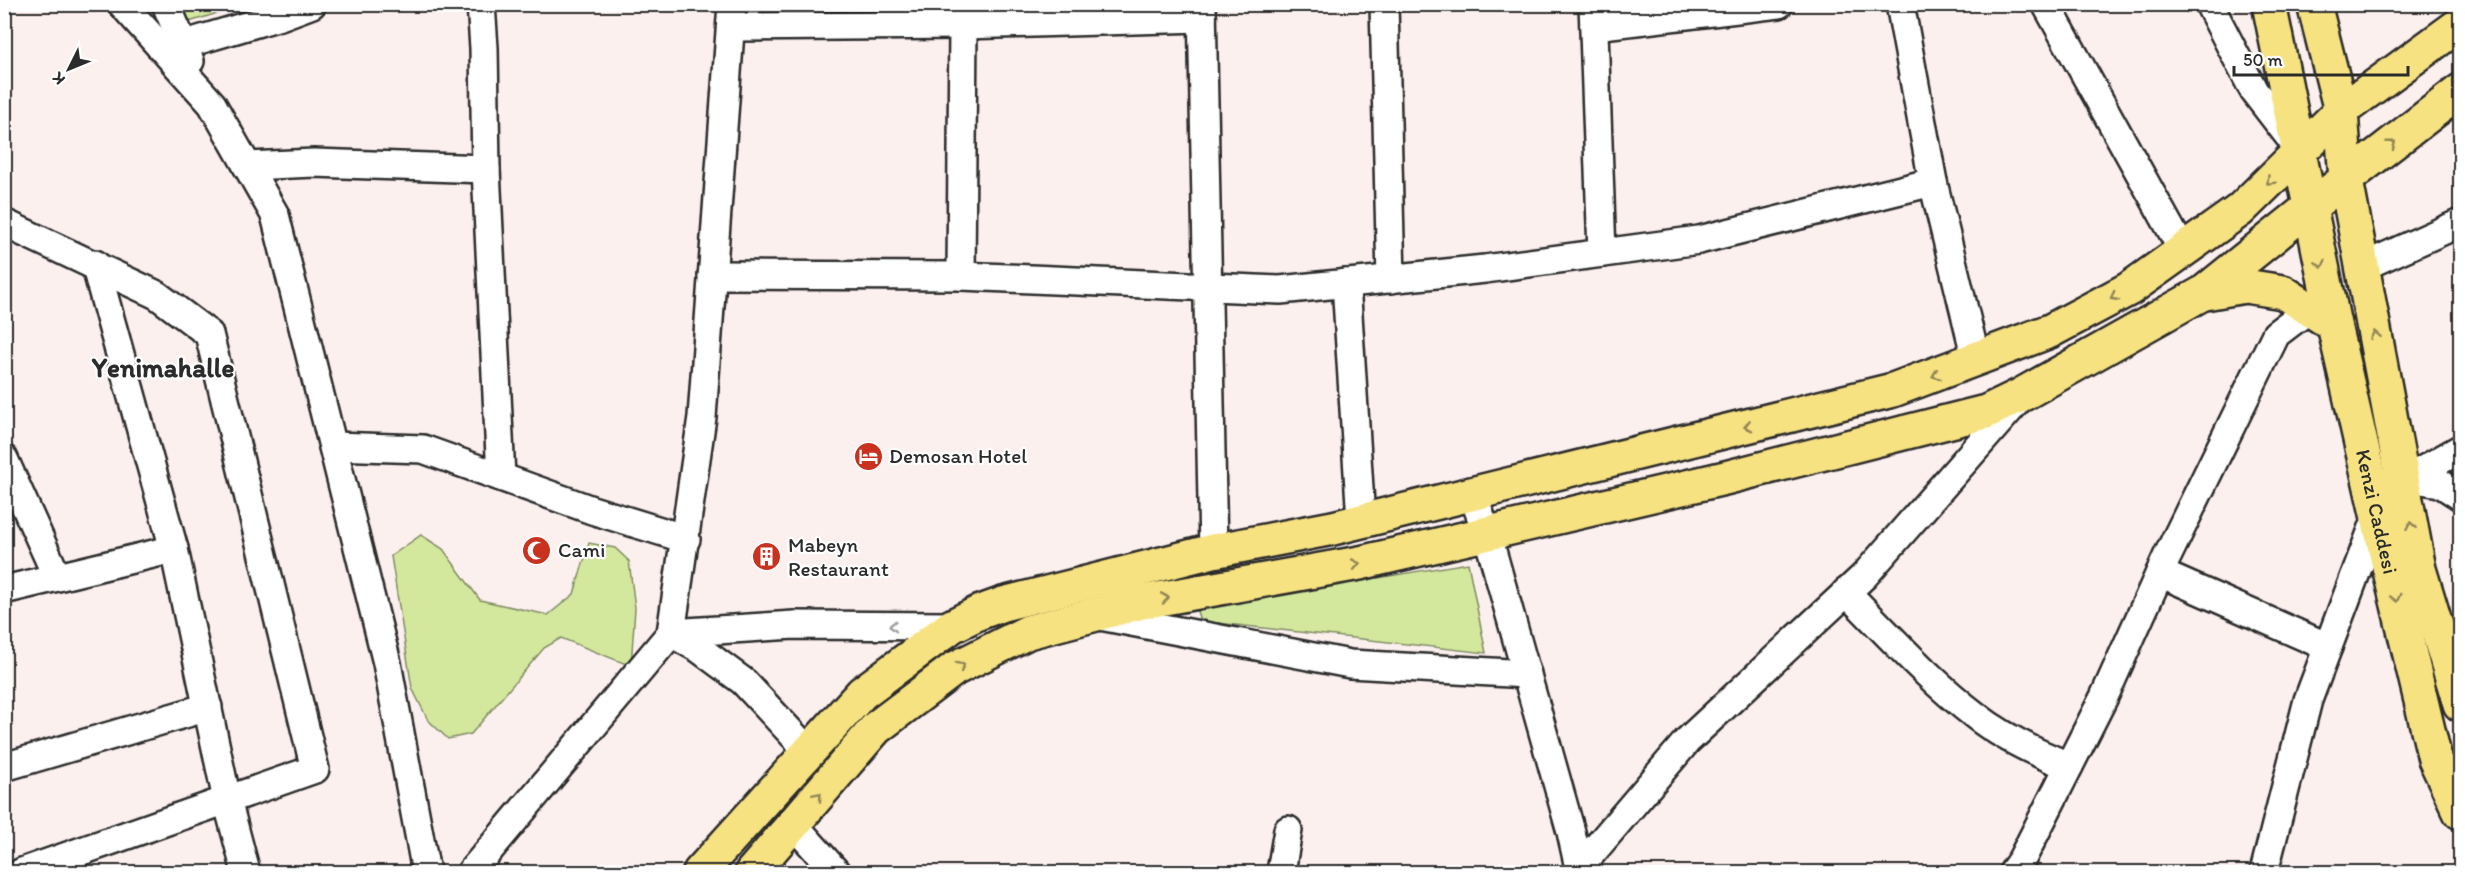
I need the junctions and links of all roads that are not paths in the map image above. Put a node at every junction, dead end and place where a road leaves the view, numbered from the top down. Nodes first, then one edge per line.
1 (122, 4) edge
2 (166, 4) edge
3 (312, 4) edge
4 (481, 4) edge
5 (1384, 4) edge
6 (1779, 4) edge
7 (1900, 4) edge
8 (2046, 4) edge
9 (2209, 4) edge
10 (2269, 4) edge
11 (2314, 4) edge
12 (1202, 11) edge
13 (1594, 15) edge
14 (731, 16) edge
15 (2460, 24) edge
16 (963, 25) junction
17 (182, 45) junction
18 (2460, 91) edge
19 (212, 104) junction
20 (2341, 111) junction
21 (2300, 151) junction
22 (247, 166) junction
23 (486, 169) junction
24 (2346, 180) junction
25 (1933, 182) junction
26 (2310, 207) junction
27 (4, 223) edge
28 (2460, 223) edge
29 (2182, 251) junction
30 (1602, 253) junction
31 (95, 264) junction
32 (2362, 267) junction
33 (712, 275) junction
34 (961, 276) junction
35 (1391, 279) junction
36 (1346, 283) junction
37 (1207, 287) junction
38 (2271, 290) junction
39 (2203, 293) junction
40 (2322, 317) junction
41 (2276, 334) junction
42 (1976, 359) junction
43 (2024, 394) junction
44 (333, 446) junction
45 (2460, 449) edge
46 (7, 471) edge
47 (501, 477) junction
48 (1472, 493) junction
49 (2460, 496) edge
50 (2378, 518) junction
51 (1361, 520) junction
52 (1487, 533) junction
53 (686, 539) junction
54 (174, 549) junction
55 (1213, 551) junction
56 (2160, 573) junction
57 (57, 577) junction
58 (4, 590) edge
59 (1846, 592) junction
60 (1095, 615) junction
61 (952, 626) junction
62 (671, 633) junction
63 (2328, 646) junction
64 (1527, 674) junction
65 (2460, 704) edge
66 (207, 707) junction
67 (809, 752) junction
68 (2069, 766) junction
69 (4, 767) edge
70 (227, 800) junction
71 (2460, 812) edge
72 (793, 824) junction
73 (1288, 830) dead end
74 (1580, 870) edge
75 (22, 873) edge
76 (246, 873) edge
77 (426, 873) edge
78 (471, 873) edge
79 (700, 873) edge
80 (752, 873) edge
81 (836, 873) edge
82 (1281, 873) edge
83 (2013, 873) edge
84 (2264, 873) edge

1 - 19 street
2 - 17 street
3 - 17 street
4 - 23 street
5 - 35 street
6 - 13 street
7 - 25 street
8 - 29 street
9 - 21 street
10 - 21 main road, Kenzi Caddesi
11 - 20 main road, Kenzi Caddesi
12 - 16 street
12 - 37 street
13 - 30 street
14 - 16 street
14 - 33 street
15 - 20 main road
16 - 34 street
17 - 19 street
24 -> 18 main road
19 - 22 street
20 - 21 main road
20 - 24 main road, Kenzi Caddesi
21 - 26 main road, Kenzi Caddesi
21 -> 29 main road
22 - 23 street
22 - 44 street
23 - 47 street
24 - 26 main road
24 - 32 main road, Kenzi Caddesi
25 - 30 street
25 - 42 street
26 - 39 main road
26 -> 40 main road, Kenzi Caddesi
27 - 31 street
28 - 32 street
29 -> 42 main road
30 - 35 street
31 - 54 street
31 - 70 street
65 -> 32 main road, Kenzi Caddesi
33 - 34 street
33 - 53 street
34 - 37 street
35 - 36 street
36 - 37 street
36 - 51 street
37 - 55 street
38 - 39 main road
38 - 40 main road
38 - 41 street
39 - 43 main road
40 - 41 street
40 - 50 main road, Kenzi Caddesi
41 - 56 street
42 -> 48 main road
43 - 52 main road
43 - 59 street
44 - 47 street
44 - 77 street
45 - 49 street
46 - 57 street
47 - 53 street
48 - 51 main road
48 - 52 street
50 - 63 street
50 -> 71 main road, Kenzi Caddesi
51 - 55 main road
60 -> 52 main road
52 - 64 street
53 - 62 street
54 - 57 street
54 - 66 street
55 - 61 main road
56 - 63 street
56 - 68 street
57 - 58 street
59 - 68 street
59 - 74 street
60 - 64 street
72 -> 60 main road
61 -> 62 street
61 - 67 main road
62 - 67 street
62 - 78 street
63 - 84 street
64 - 74 street
66 - 69 street
66 - 70 street
67 - 79 main road
68 - 83 street
70 - 75 street
70 - 76 street
72 - 80 main road
72 - 81 street
73 - 82 street

